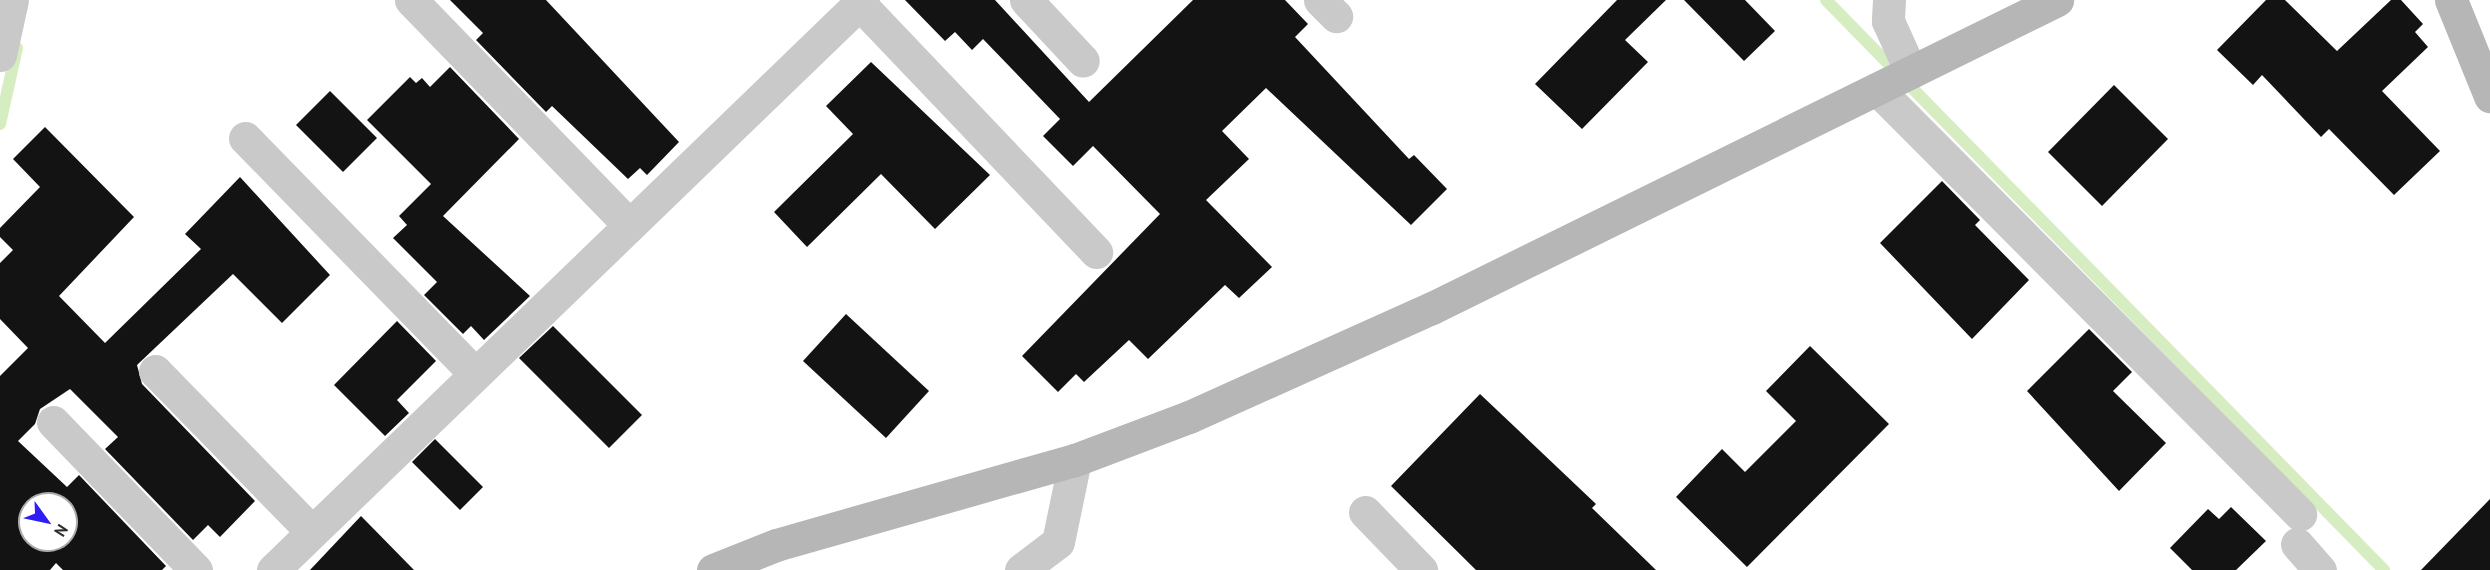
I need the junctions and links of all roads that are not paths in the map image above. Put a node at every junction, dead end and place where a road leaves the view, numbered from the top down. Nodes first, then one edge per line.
1 (12, 0) edge
2 (411, 0) edge
3 (1026, 0) edge
4 (1889, 0) edge
5 (2057, 0) edge
6 (2451, 0) edge
7 (861, 2) edge
8 (0, 54) edge
9 (1083, 61) dead end
10 (1911, 72) junction
11 (1877, 89) junction
12 (2490, 96) edge
13 (245, 138) dead end
14 (628, 224) junction
15 (1096, 252) dead end
16 (155, 371) dead end
17 (474, 374) junction
18 (53, 422) dead end
19 (1076, 460) junction
20 (1365, 512) dead end
21 (312, 532) junction
22 (196, 570) edge
23 (273, 570) edge
24 (713, 570) edge
25 (1021, 570) edge
26 (1421, 570) edge
27 (2320, 570) edge

1 - 8 street
2 - 14 street
3 - 9 street
4 - 10 street
5 - 10 street
6 - 12 street
7 - 14 street
7 - 15 street
10 - 11 street
11 - 19 street
11 - 27 street
13 - 17 street
14 - 17 street
16 - 21 street
17 - 21 street
18 - 22 street
19 - 24 street
19 - 25 street
20 - 26 street
21 - 23 street

